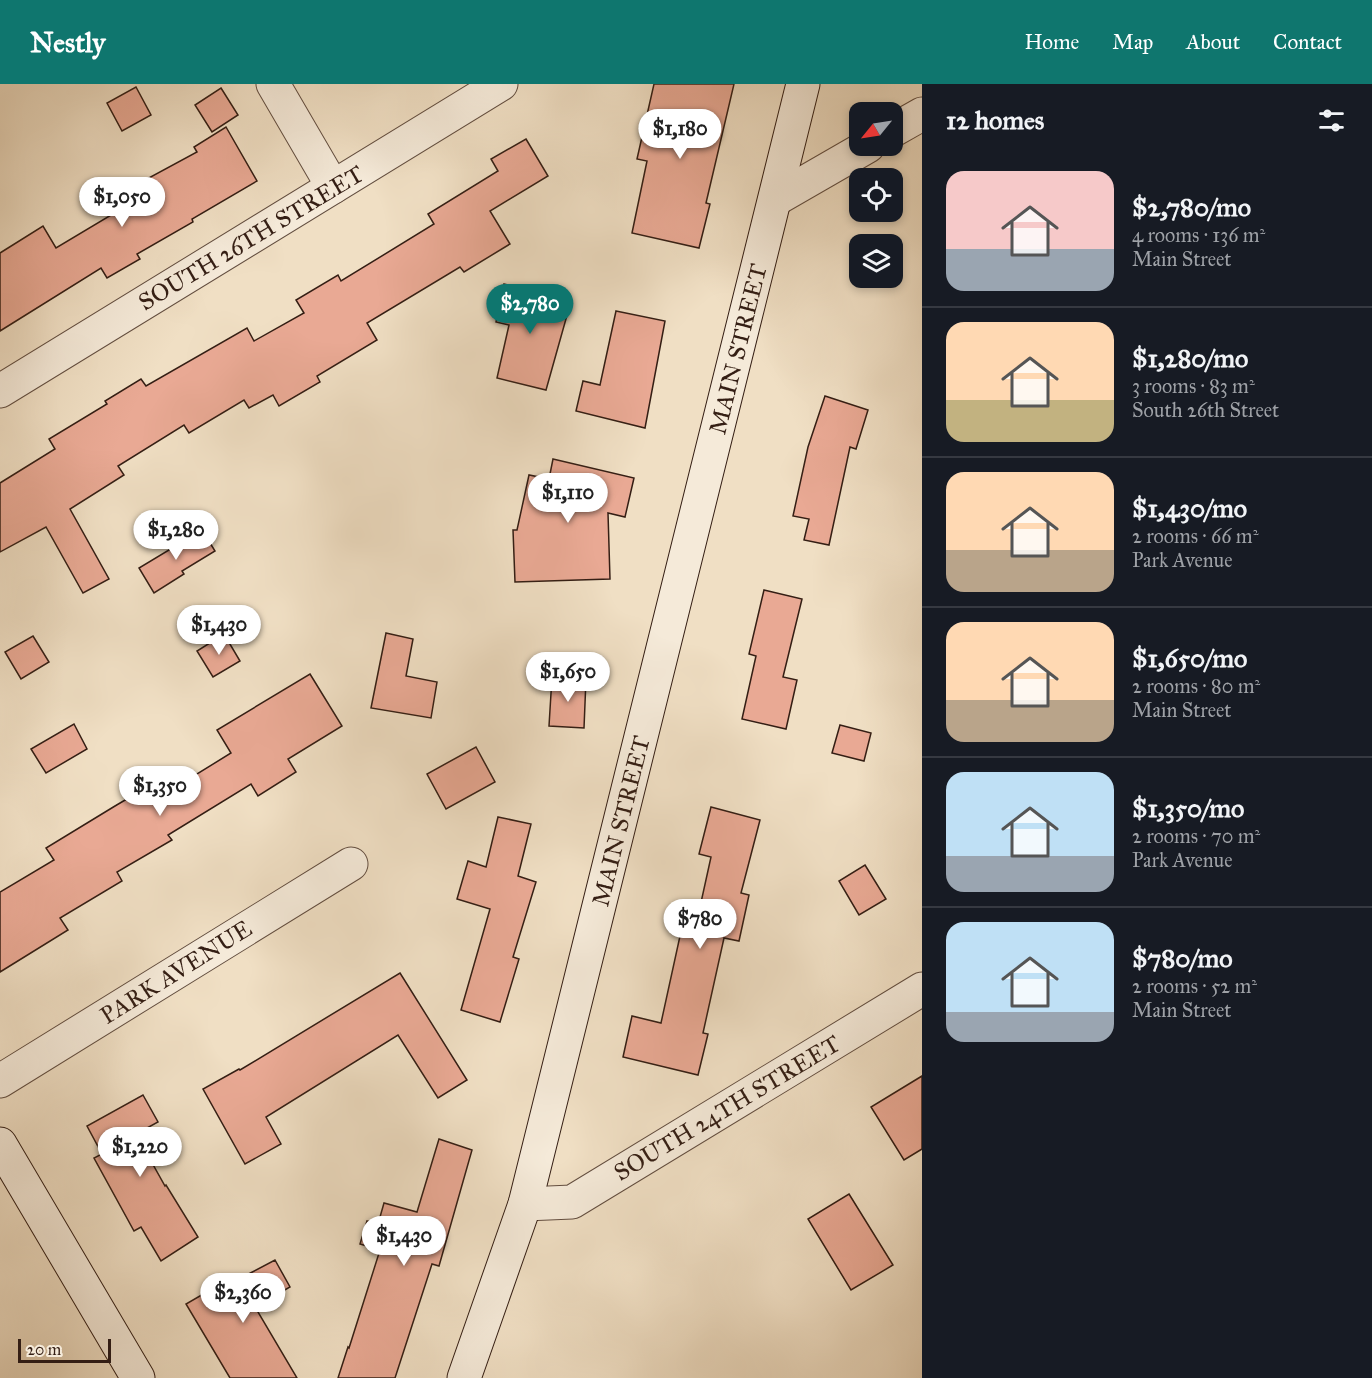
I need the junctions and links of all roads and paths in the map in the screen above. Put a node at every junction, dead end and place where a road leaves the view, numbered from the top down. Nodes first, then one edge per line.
1 (273, 84) edge
2 (501, 84) edge
3 (803, 84) edge
4 (922, 114) edge
5 (903, 125) edge
6 (851, 156) edge
7 (333, 187) junction
8 (776, 199) junction
9 (0, 391) edge
10 (351, 864) dead end
11 (922, 989) edge
12 (0, 1081) edge
13 (0, 1144) edge
14 (525, 1204) junction
15 (138, 1378) edge
16 (464, 1378) edge

1 - 7 street
2 - 7 street, SOUTH 26TH STREET
3 - 8 street, MAIN STREET
4 - 5 street
6 - 8 street
7 - 9 street, SOUTH 26TH STREET
8 - 14 street, MAIN STREET
10 - 12 street, PARK AVENUE
11 - 14 street, SOUTH 24TH STREET
13 - 15 street
14 - 16 street, MAIN STREET

